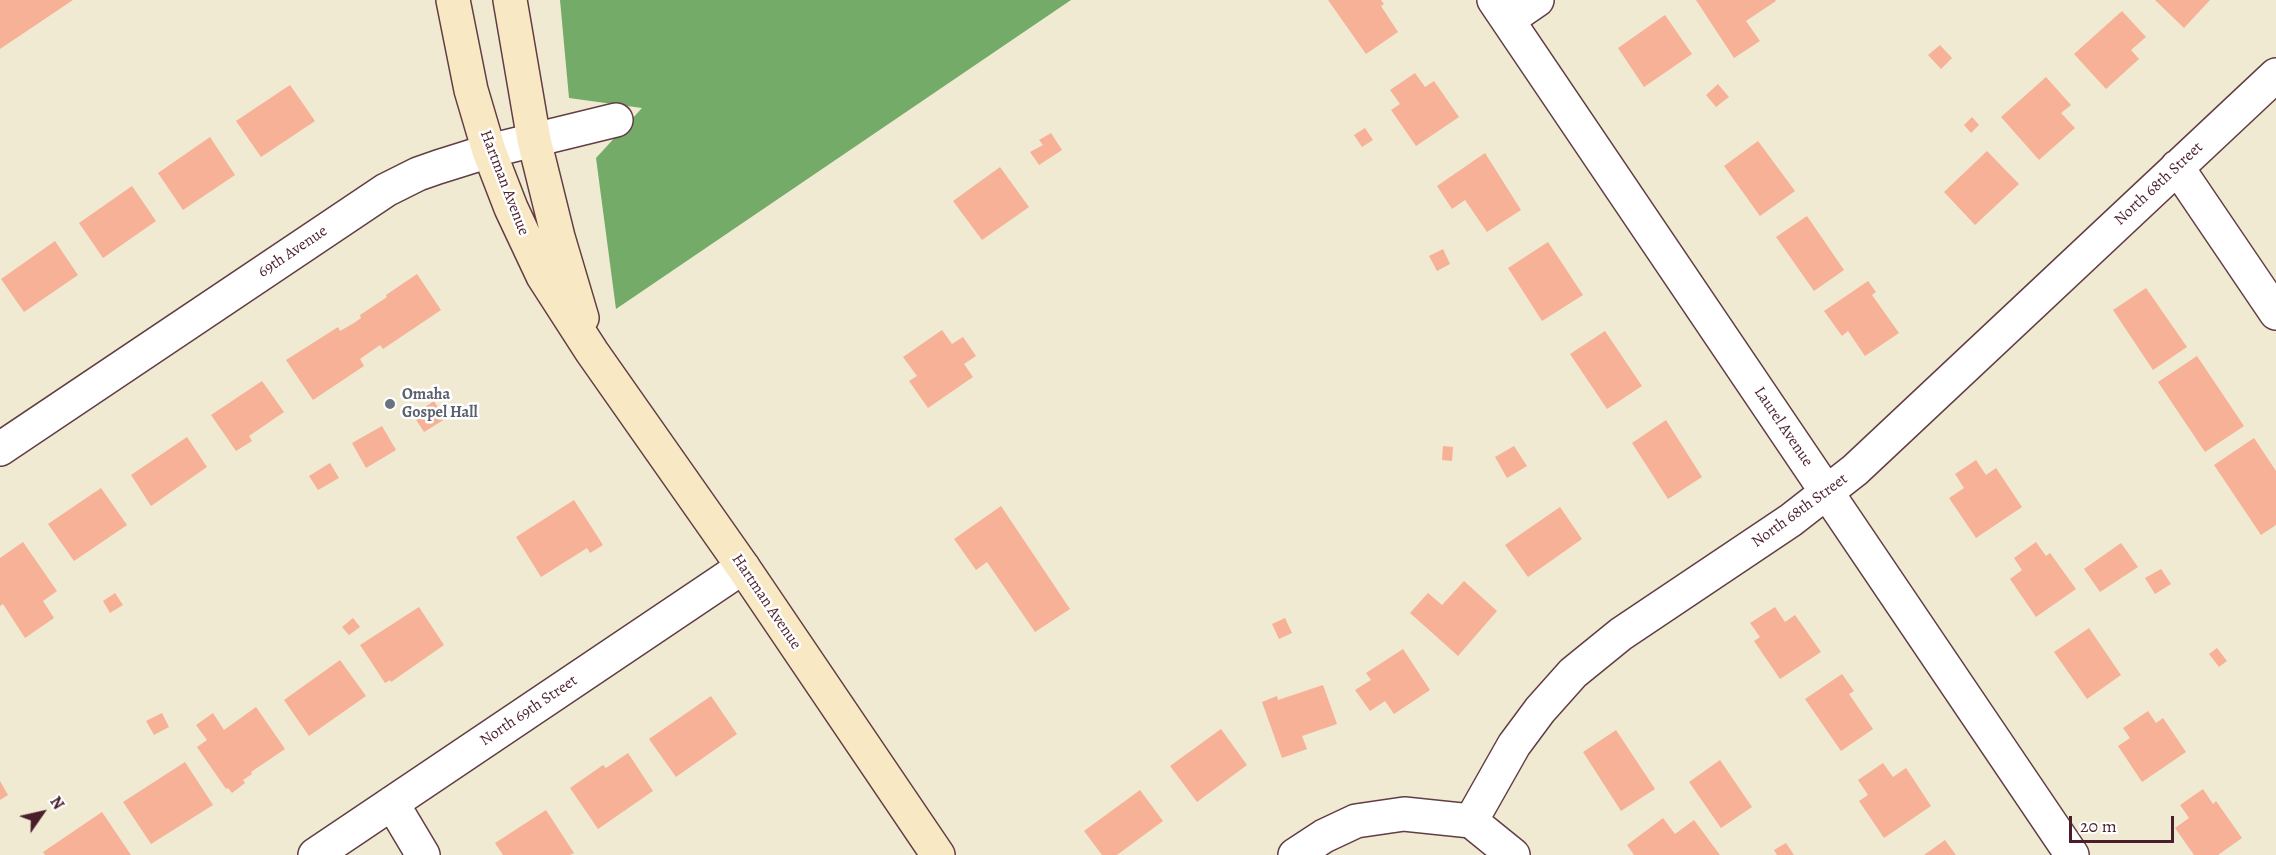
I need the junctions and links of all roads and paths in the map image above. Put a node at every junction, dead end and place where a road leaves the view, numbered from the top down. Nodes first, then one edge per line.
1 (453, 0) edge
2 (510, 0) edge
3 (1537, 0) edge
4 (1501, 10) edge
5 (2276, 75) edge
6 (616, 120) dead end
7 (534, 140) junction
8 (489, 151) junction
9 (2177, 167) junction
10 (2276, 313) edge
11 (592, 352) junction
12 (0, 449) edge
13 (1827, 492) junction
14 (743, 567) junction
15 (392, 802) junction
16 (1471, 821) junction
17 (315, 855) edge
18 (423, 855) edge
19 (938, 855) edge
20 (1295, 855) edge
21 (1514, 855) edge
22 (2073, 855) edge

1 - 8 main road, Hartman Avenue
2 - 7 main road, Hartman Avenue
3 - 4 street
4 - 13 street, Laurel Avenue
5 - 9 street, North 68th Street
6 - 7 street, 69th Avenue
7 - 8 street, 69th Avenue
7 - 11 main road, Hartman Avenue
8 - 11 main road, Hartman Avenue
8 - 12 street, 69th Avenue
9 - 10 street
9 - 13 street, North 68th Street
11 - 14 main road, Hartman Avenue
13 - 16 street, North 68th Street
13 - 22 street, Laurel Avenue
14 - 15 street, North 69th Street
14 - 19 main road, Hartman Avenue
15 - 17 street, North 69th Street
15 - 18 street
16 - 20 street
16 - 21 street

